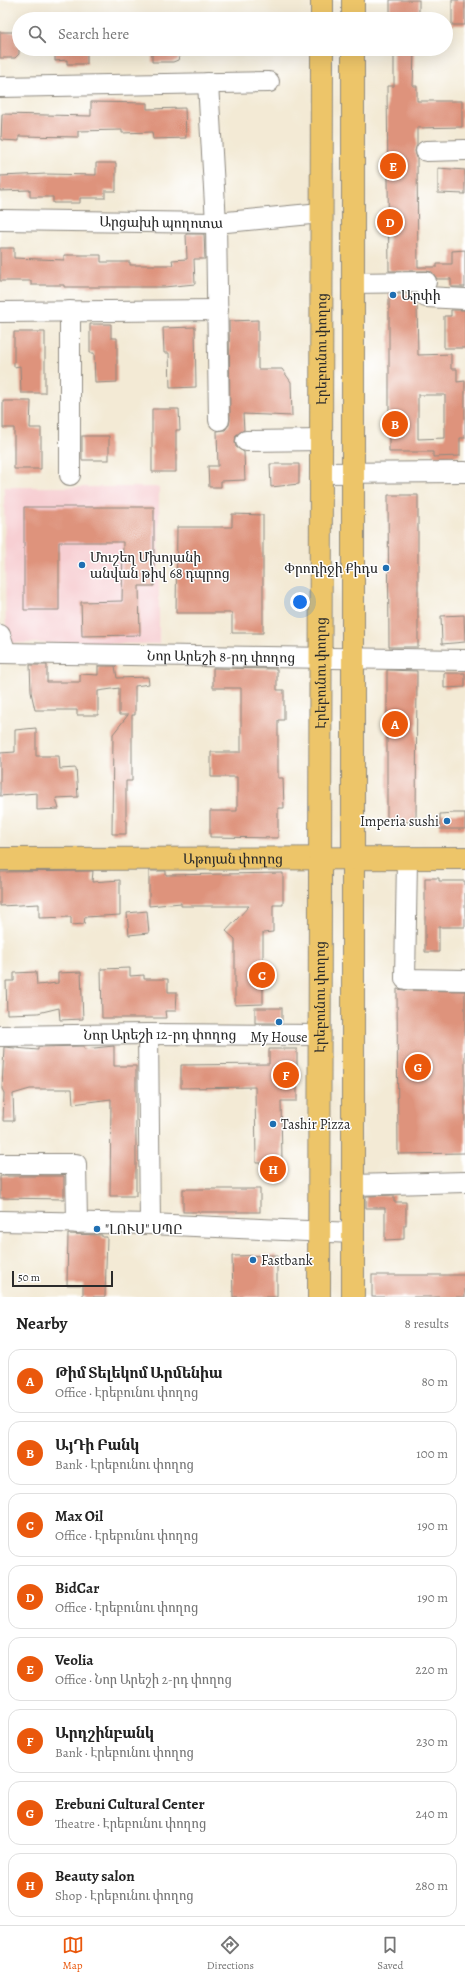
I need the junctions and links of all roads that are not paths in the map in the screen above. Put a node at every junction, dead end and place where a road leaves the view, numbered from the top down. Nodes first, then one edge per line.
1 (322, 0) edge
2 (352, 0) edge
3 (322, 12) edge
4 (352, 12) edge
5 (322, 56) edge
6 (352, 56) edge
7 (269, 82) dead end
8 (208, 83) junction
9 (0, 87) edge
10 (465, 150) edge
11 (426, 151) dead end
12 (321, 213) junction
13 (0, 220) edge
14 (216, 224) junction
15 (352, 283) junction
16 (465, 299) edge
17 (218, 310) junction
18 (70, 311) junction
19 (0, 312) edge
20 (219, 420) dead end
21 (246, 440) dead end
22 (321, 440) junction
23 (465, 472) edge
24 (321, 473) junction
25 (352, 473) junction
26 (70, 474) dead end
27 (0, 635) edge
28 (3, 653) edge
29 (320, 658) junction
30 (353, 659) junction
31 (465, 660) edge
32 (465, 858) edge
33 (0, 859) edge
34 (319, 859) junction
35 (352, 859) junction
36 (407, 860) junction
37 (465, 980) edge
38 (148, 1034) junction
39 (0, 1036) edge
40 (320, 1036) junction
41 (0, 1164) edge
42 (465, 1182) edge
43 (353, 1185) junction
44 (0, 1221) edge
45 (77, 1223) junction
46 (150, 1224) junction
47 (319, 1231) junction
48 (353, 1233) junction
49 (319, 1297) edge
50 (353, 1297) edge

1 - 3 main road
2 - 4 main road
5 - 12 main road, Էրեբունու փողոց
6 - 15 main road
7 - 8 street
8 - 9 street
8 - 14 street
10 - 11 street
12 - 14 street, Արցախի պողոտա
12 - 22 main road, Էրեբունու փողոց
13 - 14 street, Արցախի պողոտա
14 - 17 street
15 - 16 street
15 - 25 main road
17 - 18 street
17 - 20 street
18 - 19 street
18 - 26 street
21 - 22 street
22 - 24 main road, Էրեբունու փողոց
23 - 25 street
24 - 25 street
24 - 29 main road, Էրեբունու փողոց
25 - 30 main road
27 - 28 street
28 - 29 street, Նոր Արեշի 8-րդ փողոց
29 - 30 street, Նոր Արեշի 8-րդ փողոց
29 - 34 main road, Էրեբունու փողոց
30 - 31 street, Նոր Արեշի 8-րդ փողոց
30 - 35 main road
32 - 36 main road, Աթոյան փողոց
33 - 34 main road, Աթոյան փողոց
34 - 35 main road, Աթոյան փողոց
34 - 40 main road, Էրեբունու փողոց
35 - 36 main road, Աթոյան փողոց
35 - 43 main road
36 - 37 street
38 - 39 street, Նոր Արեշի 12-րդ փողոց
38 - 40 street, Նոր Արեշի 12-րդ փողոց
38 - 46 street
40 - 47 main road, Էրեբունու փողոց
41 - 45 street
42 - 43 street
43 - 48 main road
44 - 45 street
45 - 46 street
46 - 47 street
47 - 48 street
47 - 49 main road, Էրեբունու փողոց
48 - 50 main road

